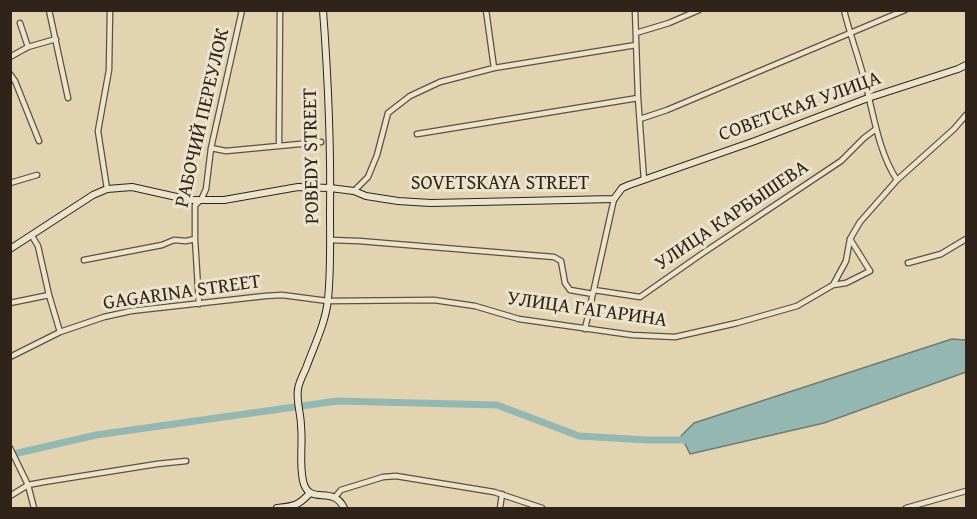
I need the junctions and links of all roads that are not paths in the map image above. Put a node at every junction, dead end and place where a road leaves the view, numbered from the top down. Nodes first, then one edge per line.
1 (50, 10) edge
2 (110, 10) edge
3 (242, 10) edge
4 (280, 10) edge
5 (323, 10) edge
6 (486, 10) edge
7 (635, 10) edge
8 (699, 10) edge
9 (843, 10) edge
10 (905, 10) edge
11 (20, 23) dead end
12 (636, 33) junction
13 (850, 33) junction
14 (56, 39) junction
15 (636, 45) junction
16 (28, 47) junction
17 (10, 57) edge
18 (966, 65) edge
19 (494, 68) junction
20 (10, 74) edge
21 (68, 98) dead end
22 (638, 98) junction
23 (868, 98) junction
24 (966, 115) edge
25 (640, 119) junction
26 (876, 129) junction
27 (417, 134) dead end
28 (39, 141) dead end
29 (321, 142) dead end
30 (279, 146) junction
31 (211, 148) junction
32 (37, 175) dead end
33 (644, 180) junction
34 (897, 180) junction
35 (10, 183) edge
36 (330, 188) junction
37 (107, 189) junction
38 (354, 191) junction
39 (614, 199) junction
40 (201, 200) junction
41 (32, 236) junction
42 (966, 238) edge
43 (195, 239) junction
44 (850, 239) junction
45 (330, 240) junction
46 (10, 249) edge
47 (84, 260) dead end
48 (908, 263) dead end
49 (833, 285) junction
50 (593, 292) junction
51 (49, 296) junction
52 (328, 301) junction
53 (10, 303) edge
54 (199, 304) junction
55 (585, 329) junction
56 (60, 332) junction
57 (10, 357) edge
58 (10, 448) edge
59 (186, 461) dead end
60 (28, 485) junction
61 (966, 490) edge
62 (310, 492) junction
63 (502, 494) junction
64 (10, 496) edge
65 (335, 497) junction
66 (34, 508) edge
67 (277, 508) edge
68 (344, 508) edge
69 (500, 508) edge
70 (542, 508) edge
71 (906, 508) edge

1 - 14 street
2 - 37 street
3 - 31 street, РАБОЧИЙ ПЕРЕУЛОК
4 - 30 street
5 - 36 street, POBEDY STREET
6 - 19 street
7 - 12 street
8 - 12 street
9 - 13 street
10 - 13 street
11 - 16 street
12 - 15 street
13 - 23 street
13 - 25 street
14 - 16 street
14 - 21 street
15 - 19 street
15 - 22 street
16 - 17 street
18 - 23 street, СОВЕТСКАЯ УЛИЦА
19 - 38 street
20 - 28 street
22 - 25 street
22 - 27 street
23 - 26 street
23 - 33 street, СОВЕТСКАЯ УЛИЦА
24 - 34 street
25 - 33 street
26 - 34 street
26 - 50 street, УЛИЦА КАРБЫШЕВА
29 - 30 street
30 - 31 street
31 - 40 street, РАБОЧИЙ ПЕРЕУЛОК
32 - 35 street
33 - 39 street, СОВЕТСКАЯ УЛИЦА
34 - 44 street
36 - 38 street, SOVETSKAYA STREET
36 - 40 street, SOVETSKAYA STREET
36 - 45 street, POBEDY STREET
37 - 40 street, SOVETSKAYA STREET
37 - 41 street, SOVETSKAYA STREET
38 - 39 street, SOVETSKAYA STREET
39 - 50 street
40 - 43 street, РАБОЧИЙ ПЕРЕУЛОК
41 - 46 street, SOVETSKAYA STREET
41 - 51 street
42 - 48 street
43 - 47 street
43 - 54 street, РАБОЧИЙ ПЕРЕУЛОК
44 - 49 street
44 - 49 street, УЛИЦА ГАГАРИНА
45 - 50 street, УЛИЦА КАРБЫШЕВА
45 - 52 street, POBEDY STREET
49 - 55 street, УЛИЦА ГАГАРИНА
50 - 55 street
51 - 53 street
51 - 56 street
52 - 54 street, GAGARINA STREET
52 - 55 street, УЛИЦА ГАГАРИНА
52 - 62 street, POBEDY STREET
54 - 56 street, GAGARINA STREET
56 - 57 street, GAGARINA STREET
58 - 60 street
59 - 60 street
60 - 64 street
60 - 66 street
61 - 71 street
62 - 65 street
62 - 67 street
63 - 65 street
63 - 69 street
63 - 70 street
65 - 68 street

